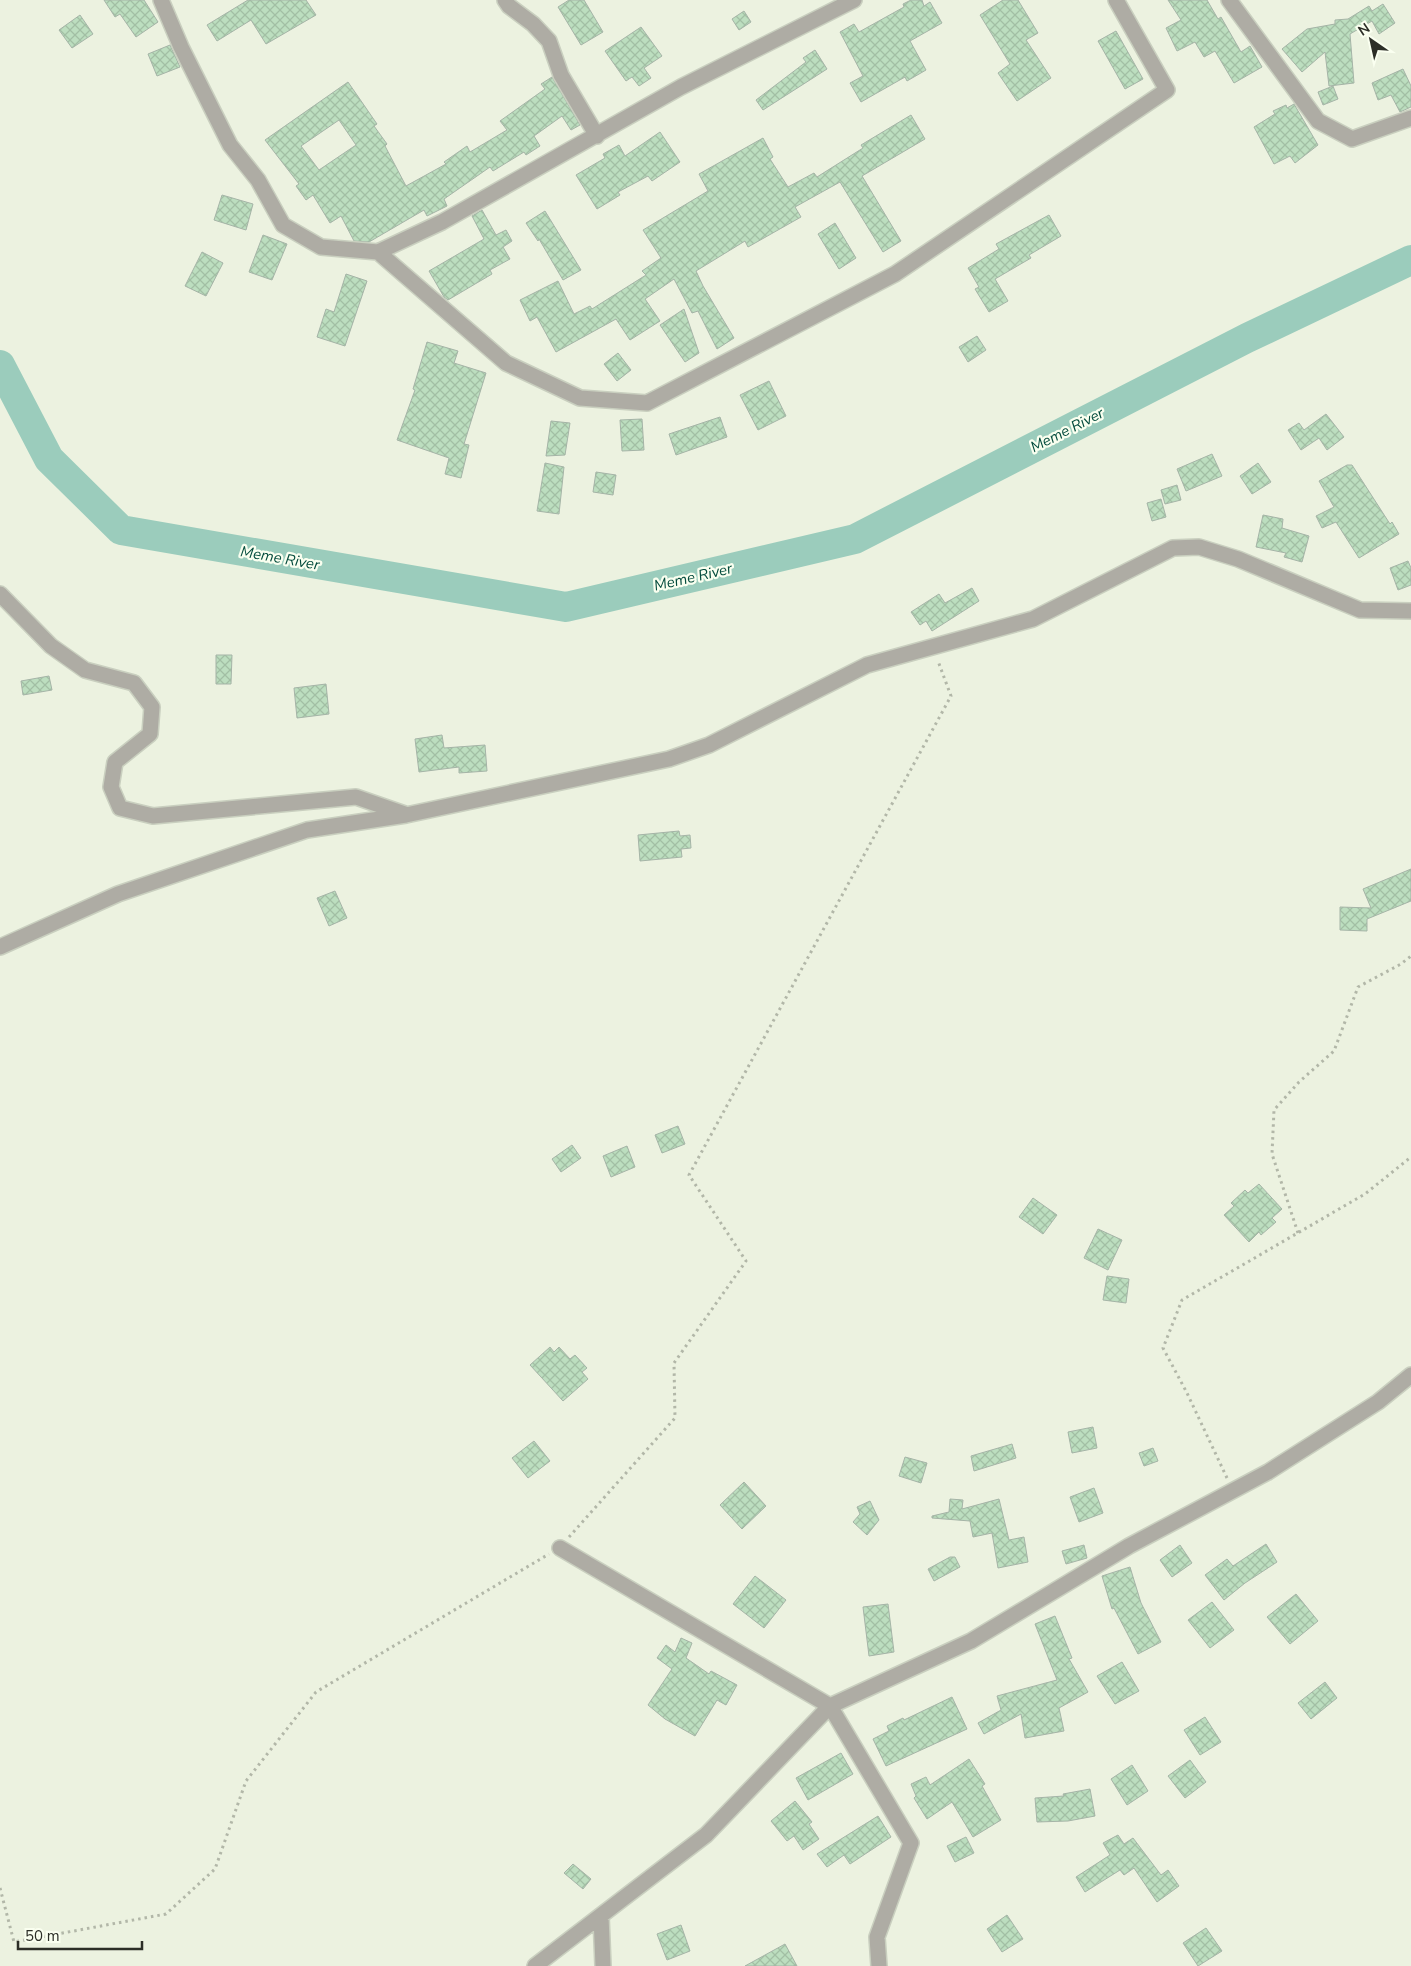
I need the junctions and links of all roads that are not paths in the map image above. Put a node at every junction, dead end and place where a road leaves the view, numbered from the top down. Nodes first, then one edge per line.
1 (161, 0) edge
2 (505, 0) edge
3 (854, 0) edge
4 (1116, 0) edge
5 (1229, 0) edge
6 (1411, 118) edge
7 (596, 136) junction
8 (378, 252) junction
9 (0, 594) edge
10 (1411, 611) edge
11 (406, 815) junction
12 (0, 947) edge
13 (1411, 1375) edge
14 (560, 1548) road end
15 (830, 1706) junction
16 (601, 1916) junction
17 (535, 1966) edge
18 (603, 1966) edge
19 (879, 1966) edge

1 - 8 street
2 - 7 street
3 - 7 street
4 - 8 street
5 - 6 street
7 - 8 street
9 - 11 street
10 - 11 street
11 - 12 street
13 - 15 street
14 - 15 street
15 - 16 street
15 - 19 street
16 - 17 street
16 - 18 street

